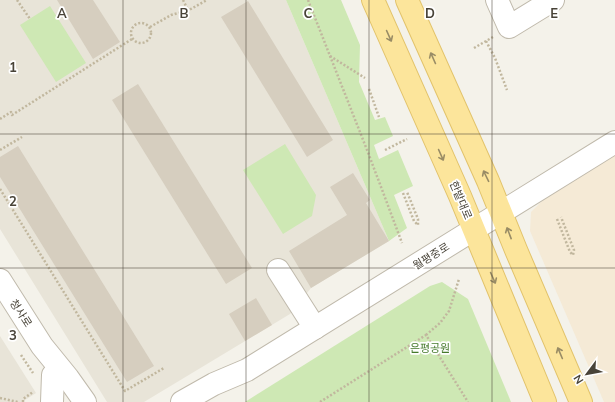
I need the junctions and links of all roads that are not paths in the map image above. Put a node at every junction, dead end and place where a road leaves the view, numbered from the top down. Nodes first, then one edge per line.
1 (373, 0) edge
2 (407, 0) edge
3 (497, 0) edge
4 (553, 0) edge
5 (615, 142) edge
6 (501, 212) junction
7 (473, 229) junction
8 (278, 270) dead end
9 (0, 280) edge
10 (315, 328) junction
11 (42, 346) junction
12 (246, 370) junction
13 (53, 375) junction
14 (52, 402) edge
15 (68, 402) edge
16 (85, 402) edge
17 (182, 402) edge
18 (211, 402) edge
19 (545, 402) edge
20 (581, 402) edge

1 -> 7 main road, 한밭대로
6 -> 2 main road
3 - 4 street
5 - 6 street, 월평중로
6 - 7 street, 월평중로
20 -> 6 main road
7 - 10 street, 월평중로
7 -> 19 main road, 한밭대로
8 - 10 street
9 - 11 street, 청사로
10 - 12 street, 월평중로
11 - 13 street
11 - 16 street
12 - 17 street
12 - 18 street
13 - 14 street
13 - 15 street

